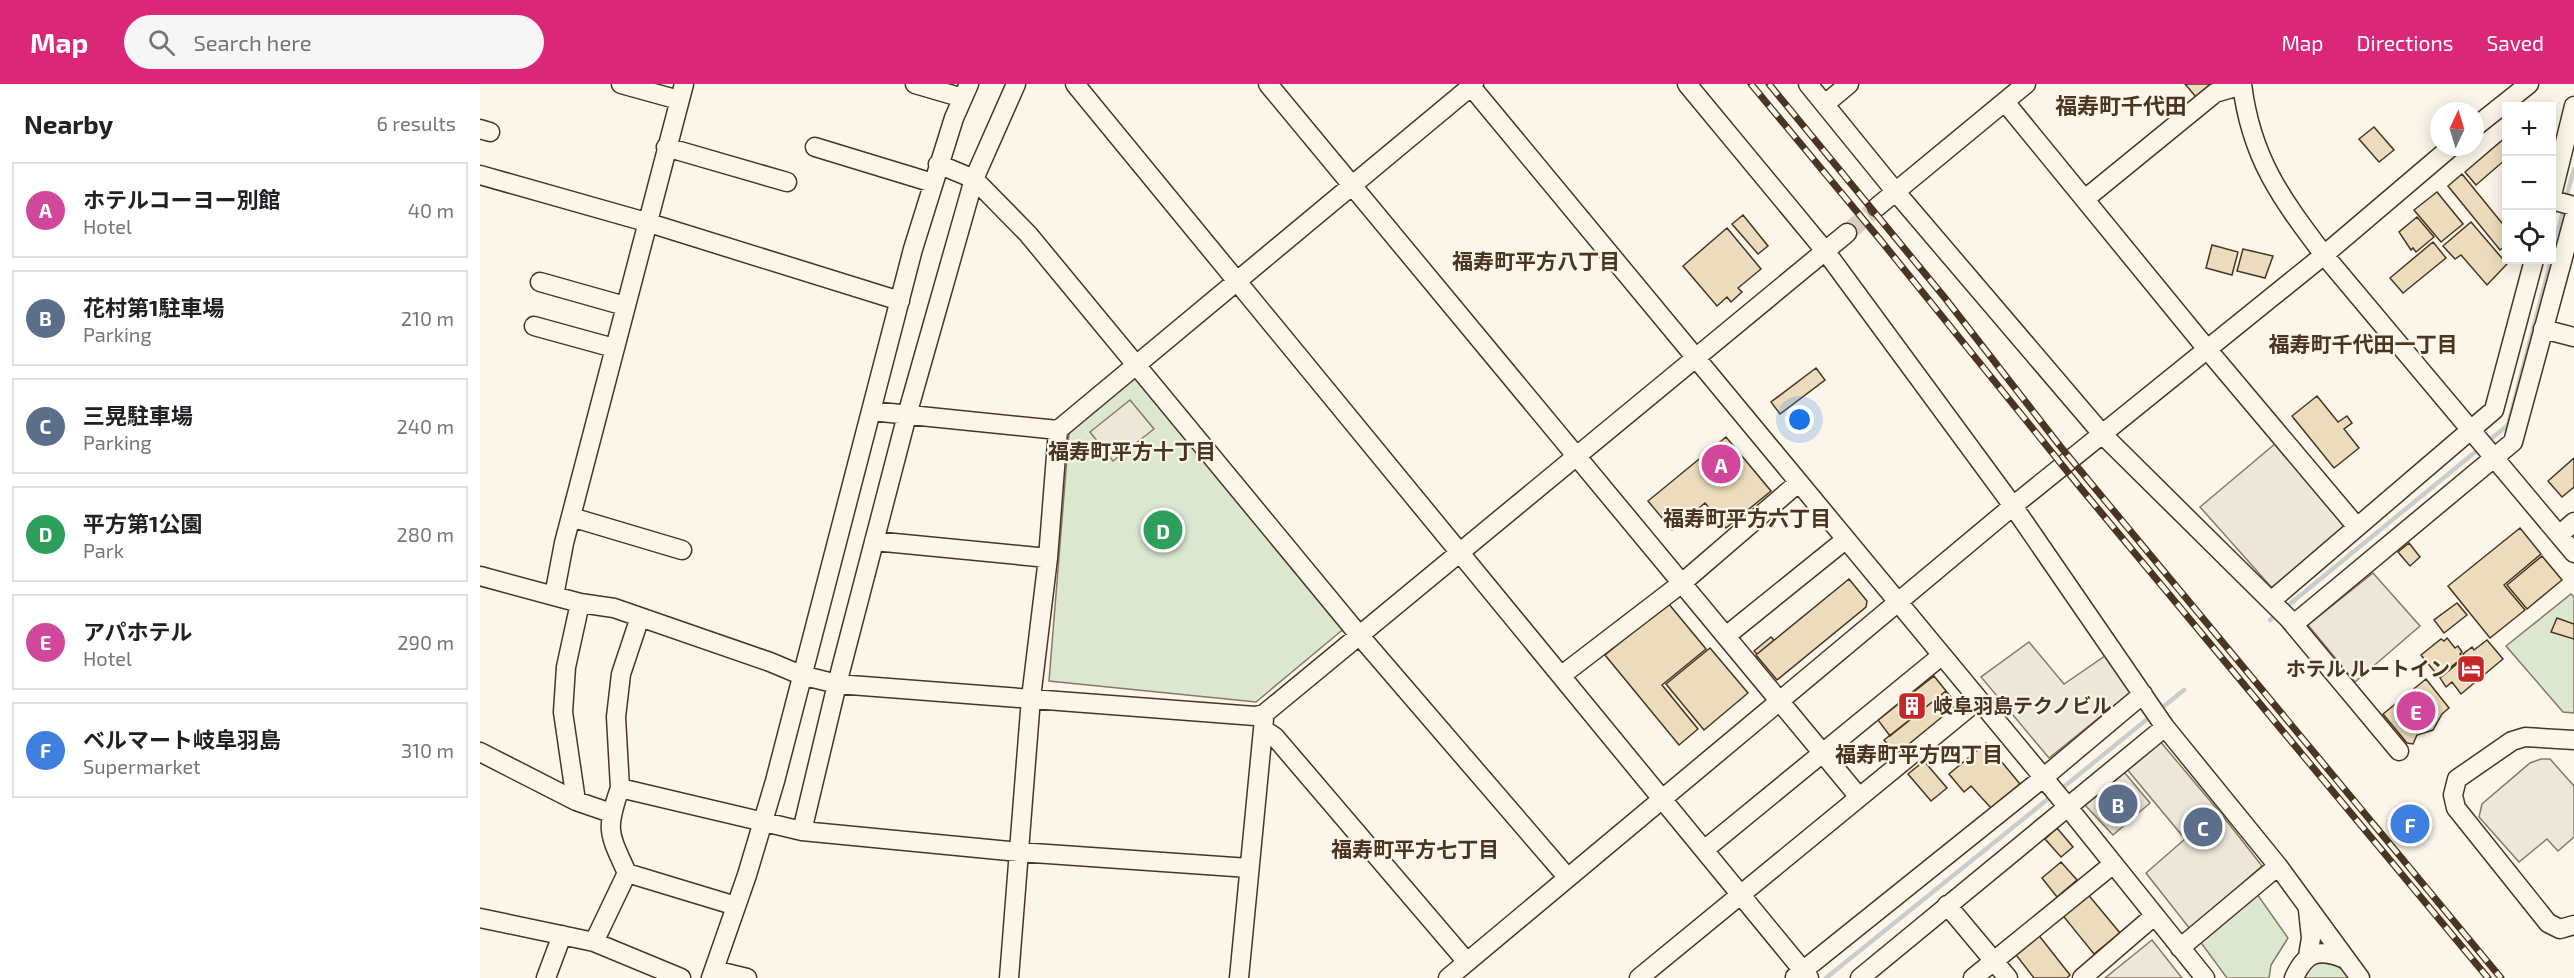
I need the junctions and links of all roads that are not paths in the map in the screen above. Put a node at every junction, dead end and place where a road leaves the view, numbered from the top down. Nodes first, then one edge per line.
1 (621, 84) edge
2 (915, 84) edge
3 (1016, 84) edge
4 (1075, 84) edge
5 (1268, 84) edge
6 (1687, 84) edge
7 (1808, 84) edge
8 (1849, 84) edge
9 (2026, 84) edge
10 (2242, 84) edge
11 (2529, 84) edge
12 (1471, 85) edge
13 (966, 91) edge
14 (682, 92) edge
15 (2005, 102) junction
16 (1825, 104) junction
17 (2574, 106) edge
18 (2484, 121) edge
19 (666, 147) junction
20 (815, 147) dead end
21 (2440, 156) edge
22 (938, 164) junction
23 (480, 175) edge
24 (974, 179) junction
25 (787, 182) dead end
26 (933, 183) junction
27 (1352, 186) junction
28 (1894, 190) junction
29 (2085, 199) junction
30 (2564, 204) edge
31 (1876, 207) tunnel mouth
32 (646, 222) junction
33 (1847, 233) tunnel mouth
34 (1826, 252) junction
35 (2324, 255) junction
36 (2533, 264) edge
37 (540, 282) dead end
38 (1236, 282) junction
39 (900, 301) junction
40 (625, 306) junction
41 (534, 326) dead end
42 (2543, 328) junction
43 (2574, 337) edge
44 (614, 348) junction
45 (2207, 349) junction
46 (1694, 358) junction
47 (1137, 365) junction
48 (871, 411) junction
49 (907, 414) junction
50 (1058, 430) junction
51 (2475, 432) junction
52 (2103, 435) junction
53 (2492, 454) junction
54 (1576, 456) junction
55 (1798, 483) junction
56 (2013, 506) junction
57 (571, 517) junction
58 (2574, 522) edge
59 (2357, 527) junction
60 (2559, 535) junction
61 (1845, 540) junction
62 (874, 541) junction
63 (682, 550) dead end
64 (1460, 551) junction
65 (2574, 553) edge
66 (1048, 558) junction
67 (480, 576) edge
68 (1682, 583) junction
69 (554, 596) junction
70 (1897, 602) junction
71 (580, 603) junction
72 (2282, 612) junction
73 (640, 617) junction
74 (1359, 635) junction
75 (1726, 636) junction
76 (1941, 656) junction
77 (801, 675) junction
78 (1562, 675) junction
79 (837, 684) junction
80 (1031, 698) junction
81 (1978, 700) junction
82 (2147, 700) junction
83 (1780, 701) junction
84 (1264, 721) junction
85 (2163, 724) junction
86 (2574, 740) edge
87 (2399, 751) dead end
88 (480, 752) edge
89 (1823, 753) junction
90 (620, 788) junction
91 (2056, 793) junction
92 (1859, 797) junction
93 (1662, 799) junction
94 (576, 801) junction
95 (611, 813) junction
96 (762, 823) junction
97 (802, 831) junction
98 (1704, 850) junction
99 (1019, 852) junction
100 (2112, 865) junction
101 (2278, 866) junction
102 (1249, 868) junction
103 (627, 873) junction
104 (1568, 878) junction
105 (1740, 894) junction
106 (1947, 905) junction
107 (736, 906) junction
108 (2308, 909) junction
109 (2154, 916) junction
110 (480, 918) edge
111 (2574, 925) edge
112 (562, 935) junction
113 (594, 942) junction
114 (2180, 948) junction
115 (2308, 956) junction
116 (2343, 958) junction
117 (1994, 961) junction
118 (1467, 962) junction
119 (712, 974) edge
120 (1802, 975) edge
121 (546, 978) edge
122 (681, 978) edge
123 (747, 978) edge
124 (1009, 978) edge
125 (1239, 978) edge
126 (1448, 978) edge
127 (1639, 978) edge
128 (1860, 978) edge
129 (1973, 978) edge
130 (2008, 978) edge
131 (2082, 978) edge
132 (2205, 978) edge
133 (2294, 978) edge
134 (2360, 978) edge

1 - 14 street
2 - 13 street
3 - 24 street
4 - 38 street
5 - 27 street
6 - 34 street
7 - 16 street
8 - 16 street
9 - 15 street
10 - 29 street
10 - 35 street
11 - 18 street
12 - 27 street
12 - 46 street
13 - 22 street
14 - 19 street
15 - 28 street
15 - 29 street
16 - 28 street
17 - 30 street
19 - 25 street
19 - 32 street
20 - 26 street
21 - 35 street
22 - 24 street
22 - 26 street
23 - 32 street
24 - 47 street
24 - 49 street
26 - 39 street
27 - 38 street
27 - 54 street
28 - 31 street
28 - 52 street
29 - 45 street
30 - 42 street
32 - 39 street
32 - 40 street
33 - 34 street
34 - 46 street
34 - 56 street
35 - 45 street
35 - 51 street
36 - 51 street
37 - 40 street
38 - 47 street
38 - 64 street
39 - 48 street
40 - 44 street
41 - 44 street
42 - 43 street
42 - 53 street
44 - 57 street
45 - 52 street
45 - 59 street
46 - 54 street
46 - 55 street
47 - 50 street
47 - 74 street
48 - 49 street
48 - 77 street
49 - 50 street
49 - 62 street
50 - 66 street
51 - 53 street
51 - 59 street
52 - 56 street
52 - 72 street
53 - 60 street
53 - 72 street
54 - 64 street
54 - 68 street
55 - 61 street
55 - 68 street
56 - 70 street
56 - 82 street
57 - 63 street
57 - 69 street
58 - 60 street
59 - 72 street
60 - 65 street
61 - 70 street
61 - 75 street
62 - 66 street
62 - 79 street
64 - 74 street
64 - 78 street
66 - 80 street
67 - 69 street
68 - 75 street
68 - 78 street
69 - 71 street
70 - 76 street
70 - 83 street
71 - 73 street
71 - 94 street
72 - 87 street
73 - 77 street
73 - 90 street
74 - 84 street
74 - 104 street
75 - 83 street
76 - 81 street
76 - 89 street
77 - 79 street
77 - 96 street
78 - 93 street
79 - 80 street
79 - 97 street
80 - 84 street
80 - 99 street
81 - 91 street
81 - 92 street
82 - 85 street
82 - 91 street
83 - 89 street
83 - 93 street
84 - 102 street
84 - 118 street
85 - 91 street
85 - 101 street
86 - 111 street
88 - 94 street
89 - 92 street
89 - 98 street
90 - 95 street
90 - 96 street
91 - 100 street
91 - 106 street
91 - 120 street
92 - 105 street
93 - 98 street
93 - 104 street
94 - 95 street
95 - 103 street
96 - 97 street
96 - 107 street
97 - 99 street
98 - 105 street
99 - 102 street
99 - 124 street
100 - 109 street
100 - 117 street
101 - 108 street
101 - 114 street
102 - 125 street
103 - 107 street
103 - 113 street
104 - 118 street
105 - 120 street
105 - 127 street
106 - 117 street
106 - 128 street
107 - 119 street
108 - 115 street
108 - 116 street
109 - 114 street
109 - 131 street
110 - 112 street
112 - 113 street
112 - 121 street
113 - 122 street
114 - 132 street
115 - 116 street
115 - 133 street
116 - 134 street
117 - 129 street
117 - 130 street
118 - 126 street
119 - 123 street

